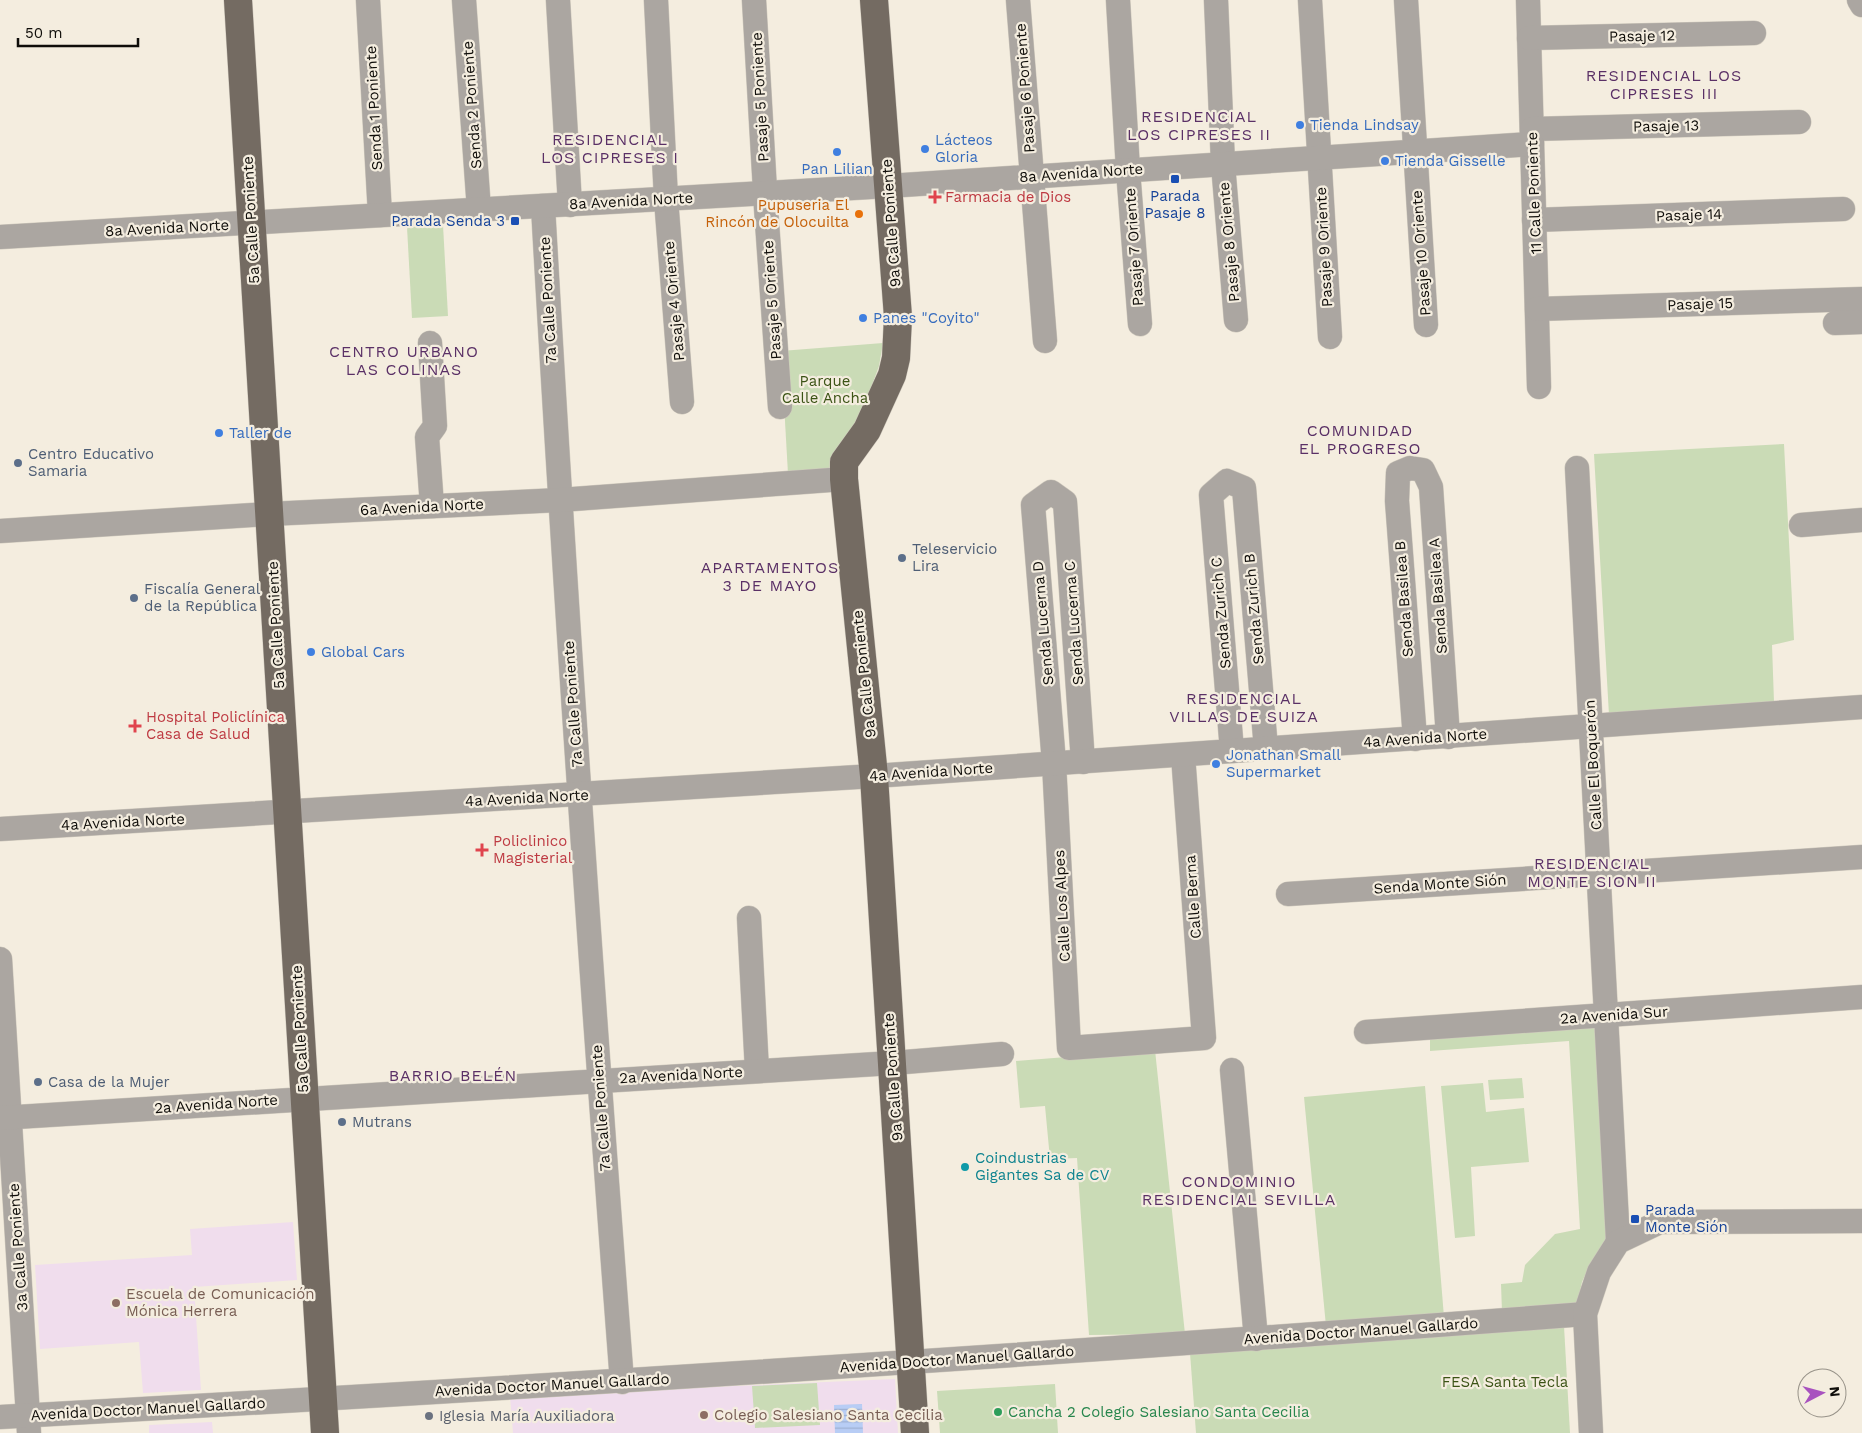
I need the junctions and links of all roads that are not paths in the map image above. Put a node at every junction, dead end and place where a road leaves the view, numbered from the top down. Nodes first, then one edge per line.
1 (238, 0) edge
2 (368, 0) edge
3 (464, 0) edge
4 (558, 0) edge
5 (656, 0) edge
6 (754, 0) edge
7 (874, 0) edge
8 (1018, 0) edge
9 (1118, 0) edge
10 (1216, 0) edge
11 (1310, 0) edge
12 (1406, 0) edge
13 (1528, 0) edge
14 (1859, 0) edge
15 (1862, 5) edge
16 (1754, 34) dead end
17 (1529, 38) junction
18 (1799, 122) dead end
19 (1532, 136) junction
20 (1415, 152) junction
21 (1319, 158) junction
22 (1223, 164) junction
23 (1128, 170) junction
24 (1032, 177) junction
25 (888, 186) junction
26 (765, 193) junction
27 (666, 199) junction
28 (570, 205) junction
29 (543, 206) junction
30 (1843, 209) dead end
31 (479, 210) junction
32 (380, 216) junction
33 (1534, 220) junction
34 (251, 223) junction
35 (0, 237) edge
36 (1862, 299) edge
37 (1537, 309) junction
38 (1236, 320) dead end
39 (1862, 322) edge
40 (1835, 323) dead end
41 (1140, 324) dead end
42 (1426, 325) dead end
43 (1330, 337) dead end
44 (1045, 341) dead end
45 (430, 343) dead end
46 (1540, 387) dead end
47 (682, 402) dead end
48 (780, 407) dead end
49 (1410, 468) joint
50 (1577, 468) dead end
51 (844, 479) junction
52 (1226, 482) joint
53 (1051, 492) joint
54 (560, 500) junction
55 (432, 506) junction
56 (269, 514) junction
57 (1862, 520) edge
58 (1801, 525) dead end
59 (0, 531) edge
60 (1862, 707) edge
61 (1591, 726) junction
62 (1448, 737) junction
63 (1415, 739) junction
64 (1266, 749) junction
65 (1232, 752) junction
66 (1183, 755) junction
67 (1083, 762) junction
68 (1054, 763) junction
69 (874, 776) junction
70 (579, 795) junction
71 (287, 812) junction
72 (0, 829) edge
73 (1862, 857) edge
74 (1599, 874) junction
75 (1288, 894) dead end
76 (749, 918) dead end
77 (0, 959) edge
78 (1862, 997) edge
79 (1606, 1016) junction
80 (1366, 1032) dead end
81 (1069, 1048) joint
82 (1002, 1054) dead end
83 (893, 1063) junction
84 (1232, 1070) dead end
85 (757, 1071) junction
86 (599, 1080) junction
87 (304, 1098) junction
88 (5, 1118) edge
89 (1862, 1221) edge
90 (1618, 1242) junction
91 (1586, 1314) junction
92 (1256, 1339) junction
93 (911, 1361) junction
94 (622, 1382) junction
95 (322, 1399) junction
96 (0, 1417) edge
97 (29, 1424) edge
98 (325, 1433) edge
99 (915, 1433) edge
100 (1591, 1433) edge

1 - 34 main road, 5a Calle Poniente
2 - 32 street, Senda 1 Poniente
3 - 31 street, Senda 2 Poniente
4 - 28 street
5 - 27 street, Pasaje 4 Oriente
6 - 26 street, Pasaje 5 Poniente
7 - 25 main road, 9a Calle Poniente
8 - 24 street, Pasaje 6 Poniente
9 - 23 street, Pasaje 7 Oriente
10 - 22 street, Pasaje 8 Oriente
11 - 21 street, Pasaje 9 Oriente
12 - 20 street, Pasaje 10 Oriente
13 - 17 street, 11 Calle Poniente
14 - 15 street
16 - 17 street, Pasaje 12
17 - 19 street, 11 Calle Poniente
18 - 19 street, Pasaje 13
19 - 20 street, 8a Avenida Norte
19 - 33 street, 11 Calle Poniente
20 - 21 street, 8a Avenida Norte
20 - 42 street, Pasaje 10 Oriente
21 - 22 street, 8a Avenida Norte
21 - 43 street, Pasaje 9 Oriente
22 - 23 street, 8a Avenida Norte
22 - 38 street, Pasaje 8 Oriente
23 - 24 street, 8a Avenida Norte
23 - 41 street, Pasaje 7 Oriente
24 - 25 street, 8a Avenida Norte
24 - 44 street, Pasaje 6 Poniente
25 - 26 street, 8a Avenida Norte
25 - 51 main road, 9a Calle Poniente
26 - 27 street, 8a Avenida Norte
26 - 48 street, Pasaje 5 Oriente
27 - 28 street, 8a Avenida Norte
27 - 47 street, Pasaje 4 Oriente
28 - 29 street, 8a Avenida Norte
29 - 31 street, 8a Avenida Norte
29 - 54 street, 7a Calle Poniente
30 - 33 street, Pasaje 14
31 - 32 street, 8a Avenida Norte
32 - 34 street, 8a Avenida Norte
33 - 37 street, 11 Calle Poniente
34 - 35 street, 8a Avenida Norte
34 - 56 main road, 5a Calle Poniente
36 - 37 street, Pasaje 15
37 - 46 street, 11 Calle Poniente
39 - 40 street
45 - 55 street
49 - 62 street, Senda Basilea A
49 - 63 street, Senda Basilea B
50 - 61 street, Calle El Boquerón
51 - 54 street, 6a Avenida Norte
51 - 69 main road, 9a Calle Poniente
52 - 64 street, Senda Zurich B
52 - 65 street, Senda Zurich C
53 - 67 street, Senda Lucerna C
53 - 68 street, Senda Lucerna D
54 - 55 street, 6a Avenida Norte
54 - 70 street, 7a Calle Poniente
55 - 56 street, 6a Avenida Norte
56 - 59 street, 6a Avenida Norte
56 - 71 main road, 5a Calle Poniente
57 - 58 street
60 - 61 street, 4a Avenida Norte
61 - 62 street, 4a Avenida Norte
61 - 74 street, Calle El Boquerón
62 - 63 street, 4a Avenida Norte
63 - 64 street, 4a Avenida Norte
64 - 65 street, 4a Avenida Norte
65 - 66 street, 4a Avenida Norte
66 - 67 street, 4a Avenida Norte
66 - 81 street, Calle Berna
67 - 68 street, 4a Avenida Norte
68 - 69 street, 4a Avenida Norte
68 - 81 street, Calle Los Alpes
69 - 70 street, 4a Avenida Norte
69 - 83 main road, 9a Calle Poniente
70 - 71 street, 4a Avenida Norte
70 - 86 street, 7a Calle Poniente
71 - 72 street, 4a Avenida Norte
71 - 87 main road, 5a Calle Poniente
73 - 74 street, Senda Monte Sión
74 - 75 street, Senda Monte Sión
74 - 79 street, Calle El Boquerón
76 - 85 street
77 - 88 street, 3a Calle Poniente
78 - 79 street, 2a Avenida Sur
79 - 80 street, 2a Avenida Sur
79 - 90 street, Calle El Boquerón
82 - 83 street, 2a Avenida Norte
83 - 85 street, 2a Avenida Norte
83 - 93 main road, 9a Calle Poniente
84 - 92 street
85 - 86 street, 2a Avenida Norte
86 - 87 street, 2a Avenida Norte
86 - 94 street, 7a Calle Poniente
87 - 88 street, 2a Avenida Norte
87 - 95 main road, 5a Calle Poniente
88 - 97 street, 3a Calle Poniente
89 - 90 street
90 - 91 street
91 - 92 street, Avenida Doctor Manuel Gallardo
91 - 100 street
92 - 93 street, Avenida Doctor Manuel Gallardo
93 - 94 street, Avenida Doctor Manuel Gallardo
93 - 99 main road, 9a Calle Poniente
94 - 95 street, Avenida Doctor Manuel Gallardo
95 - 97 street, Avenida Doctor Manuel Gallardo
95 - 98 main road, 5a Calle Poniente
96 - 97 street, Avenida Doctor Manuel Gallardo

